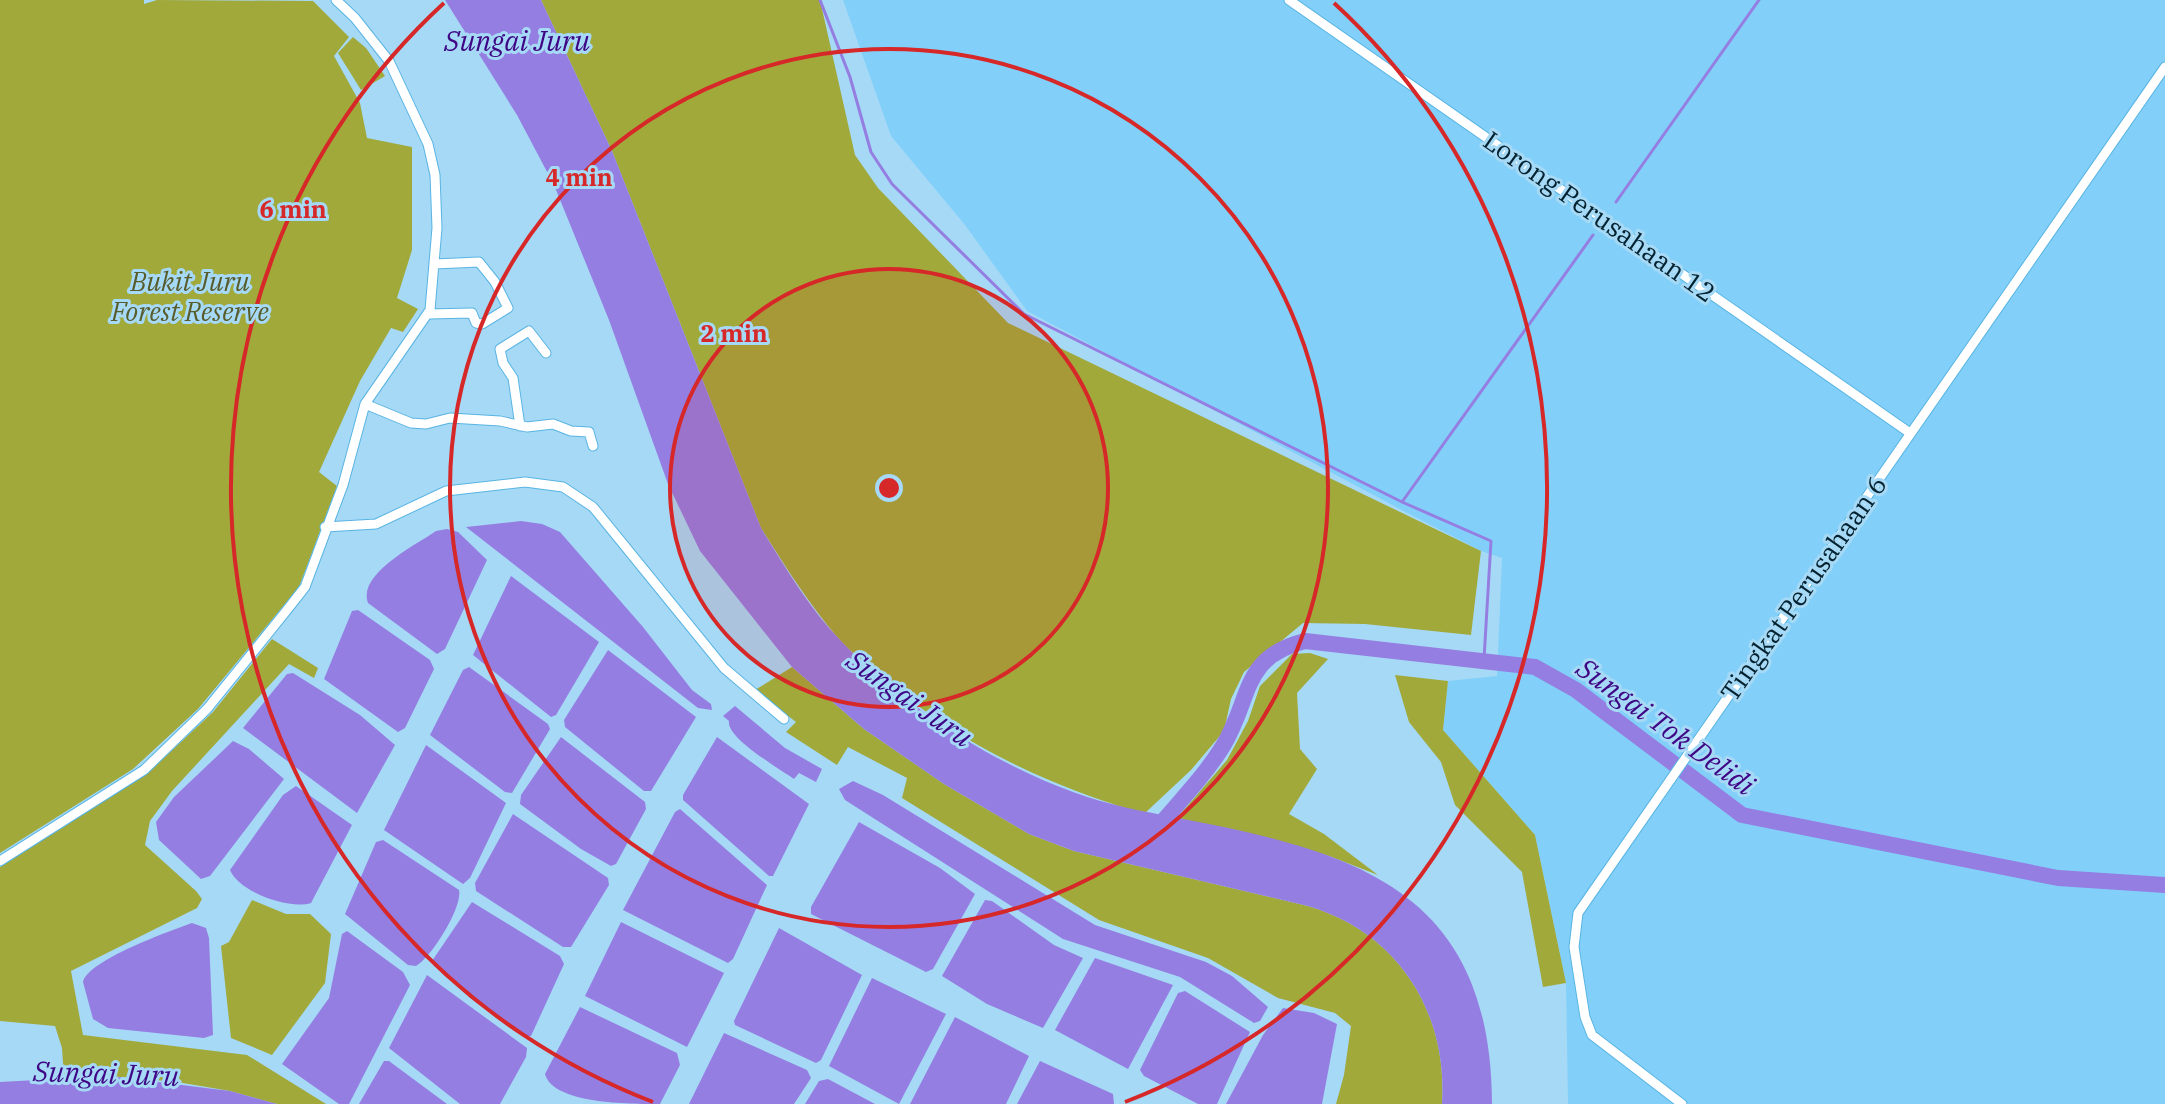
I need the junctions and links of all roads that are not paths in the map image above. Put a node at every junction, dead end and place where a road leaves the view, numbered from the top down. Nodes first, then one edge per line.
1 (336, 0) edge
2 (1289, 0) edge
3 (2165, 67) edge
4 (434, 264) junction
5 (428, 314) junction
6 (546, 353) dead end
7 (365, 404) junction
8 (520, 426) junction
9 (1910, 433) junction
10 (593, 446) dead end
11 (325, 527) junction
12 (784, 719) dead end
13 (0, 861) edge
14 (1682, 1104) edge

1 - 4 street
2 - 9 street, Lorong Perusahaan 12
3 - 9 street, Tingkat Perusahaan 6
4 - 5 street
4 - 5 street
5 - 7 street
6 - 8 street
7 - 8 street
7 - 11 street
8 - 10 street
9 - 14 street, Tingkat Perusahaan 6
11 - 12 street
11 - 13 street

